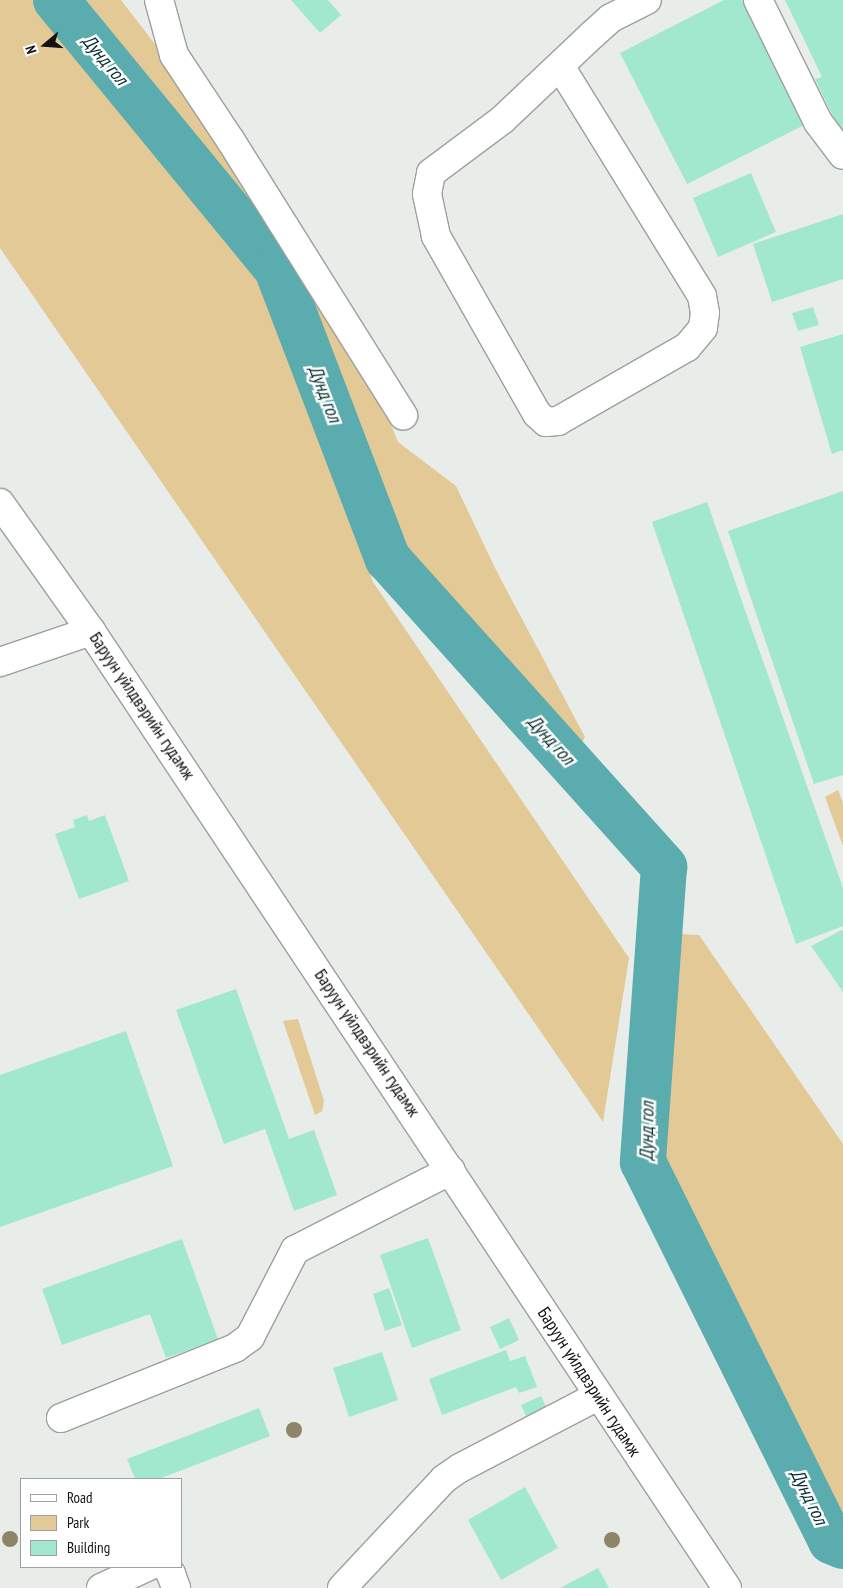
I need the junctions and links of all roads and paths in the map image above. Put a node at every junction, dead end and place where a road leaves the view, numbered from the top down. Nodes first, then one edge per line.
1 (159, 0) edge
2 (647, 0) edge
3 (758, 0) edge
4 (560, 66) junction
5 (843, 155) edge
6 (403, 415) dead end
7 (0, 502) edge
8 (92, 631) junction
9 (0, 662) edge
10 (451, 1170) junction
11 (598, 1396) junction
12 (61, 1418) dead end
13 (145, 1568) edge
14 (167, 1568) edge
15 (101, 1588) edge
16 (176, 1588) edge
17 (342, 1588) edge
18 (727, 1588) edge

1 - 6 street
2 - 4 street
3 - 5 street
4 - 4 street
7 - 8 street, Баруун үйлдвэрийн гудамж
8 - 9 street
8 - 10 street, Баруун үйлдвэрийн гудамж
10 - 11 street, Баруун үйлдвэрийн гудамж
10 - 12 street
11 - 17 street
11 - 18 street, Баруун үйлдвэрийн гудамж
13 - 15 street
14 - 16 street

